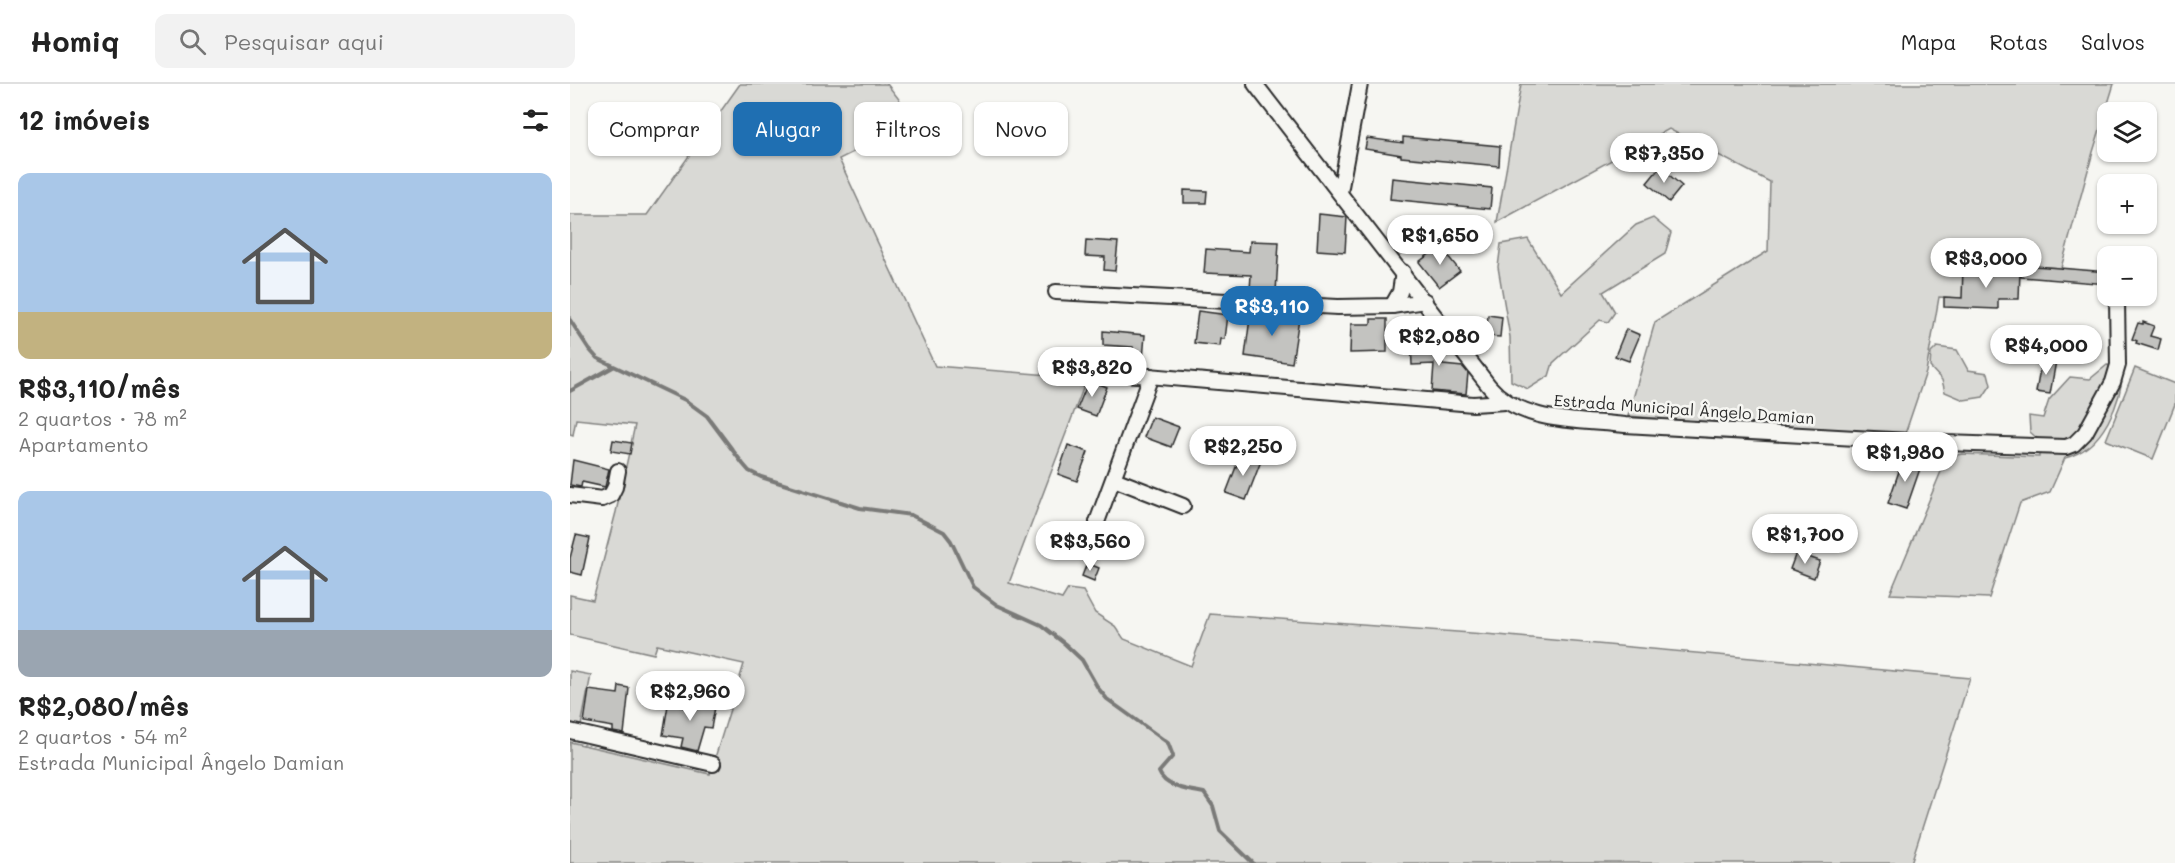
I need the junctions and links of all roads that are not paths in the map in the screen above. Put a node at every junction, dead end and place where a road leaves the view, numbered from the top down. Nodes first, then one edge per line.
1 (1256, 84) edge
2 (1360, 84) edge
3 (1340, 192) junction
4 (1403, 272) junction
5 (1056, 292) dead end
6 (1425, 301) junction
7 (1392, 306) junction
8 (2117, 306) edge
9 (1067, 369) dead end
10 (1151, 376) junction
11 (1505, 402) junction
12 (618, 471) dead end
13 (1114, 479) junction
14 (570, 495) edge
15 (1183, 506) dead end
16 (1097, 522) dead end
17 (570, 731) edge
18 (713, 764) dead end

1 - 3 street, Estrada Municipal Ângelo Damian
2 - 3 street
3 - 4 street, Estrada Municipal Ângelo Damian
4 - 6 street, Estrada Municipal Ângelo Damian
4 - 7 street
5 - 7 street
6 - 7 street
6 - 11 street, Estrada Municipal Ângelo Damian
8 - 11 street, Estrada Municipal Ângelo Damian
9 - 10 street
10 - 11 street
10 - 13 street
12 - 14 street
13 - 15 street
13 - 16 street
17 - 18 street

